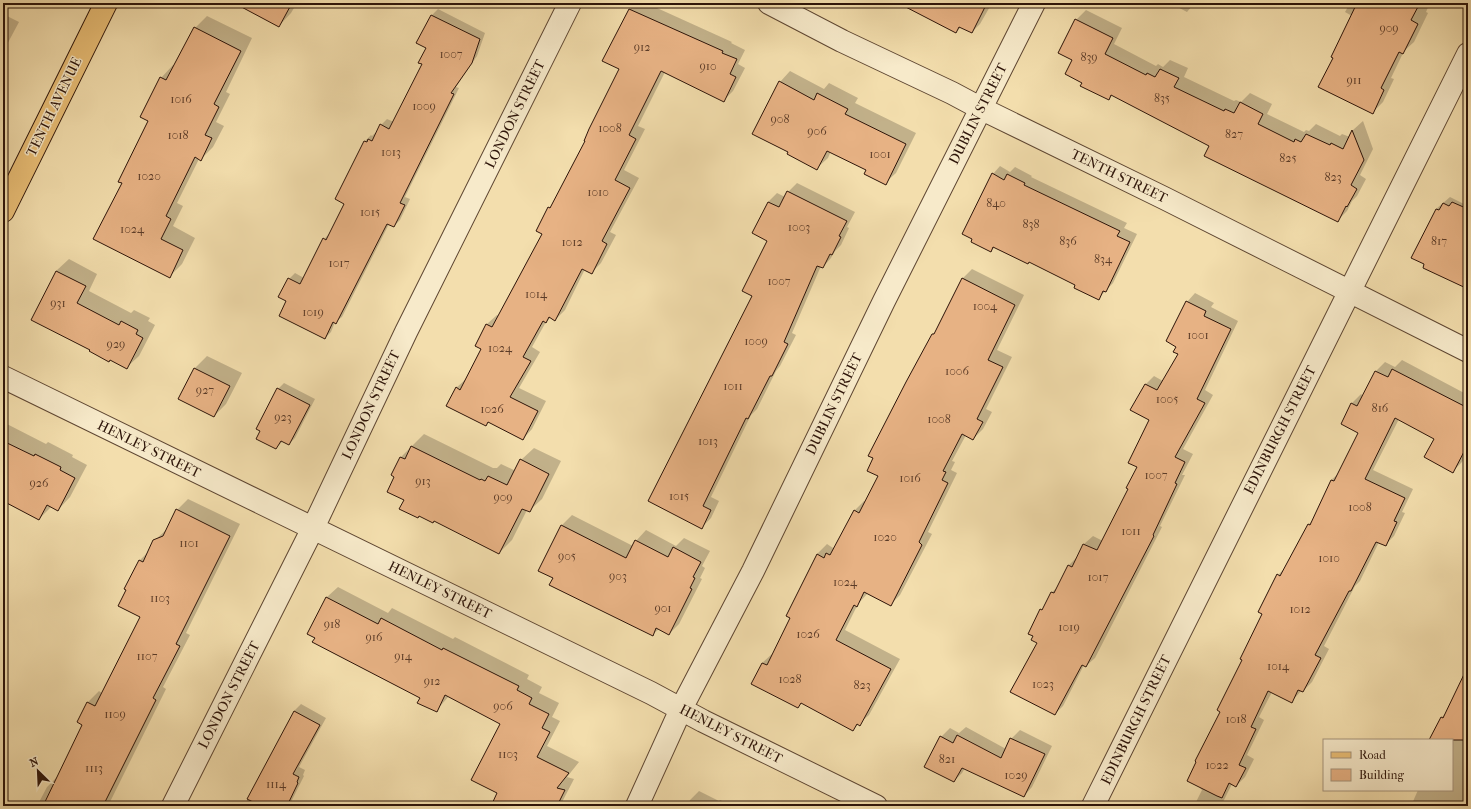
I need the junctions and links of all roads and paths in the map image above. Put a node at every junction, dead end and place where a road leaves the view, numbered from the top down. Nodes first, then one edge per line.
1 (106, 3) edge
2 (570, 3) edge
3 (769, 3) edge
4 (1034, 3) edge
5 (1468, 54) edge
6 (982, 109) junction
7 (3, 211) edge
8 (1350, 293) junction
9 (1468, 351) edge
10 (3, 377) edge
11 (313, 528) junction
12 (681, 709) junction
13 (173, 806) edge
14 (637, 806) edge
15 (876, 806) edge
16 (1093, 806) edge

1 - 7 main road, TENTH AVENUE
2 - 11 street, LONDON STREET
3 - 6 street, TENTH STREET
4 - 6 street, DUBLIN STREET
5 - 8 street, EDINBURGH STREET
6 - 8 street, TENTH STREET
6 - 12 street, DUBLIN STREET
8 - 9 street, TENTH STREET
8 - 16 street, EDINBURGH STREET
10 - 11 street, HENLEY STREET
11 - 12 street, HENLEY STREET
11 - 13 street, LONDON STREET
12 - 14 street, DUBLIN STREET
12 - 15 street, HENLEY STREET

